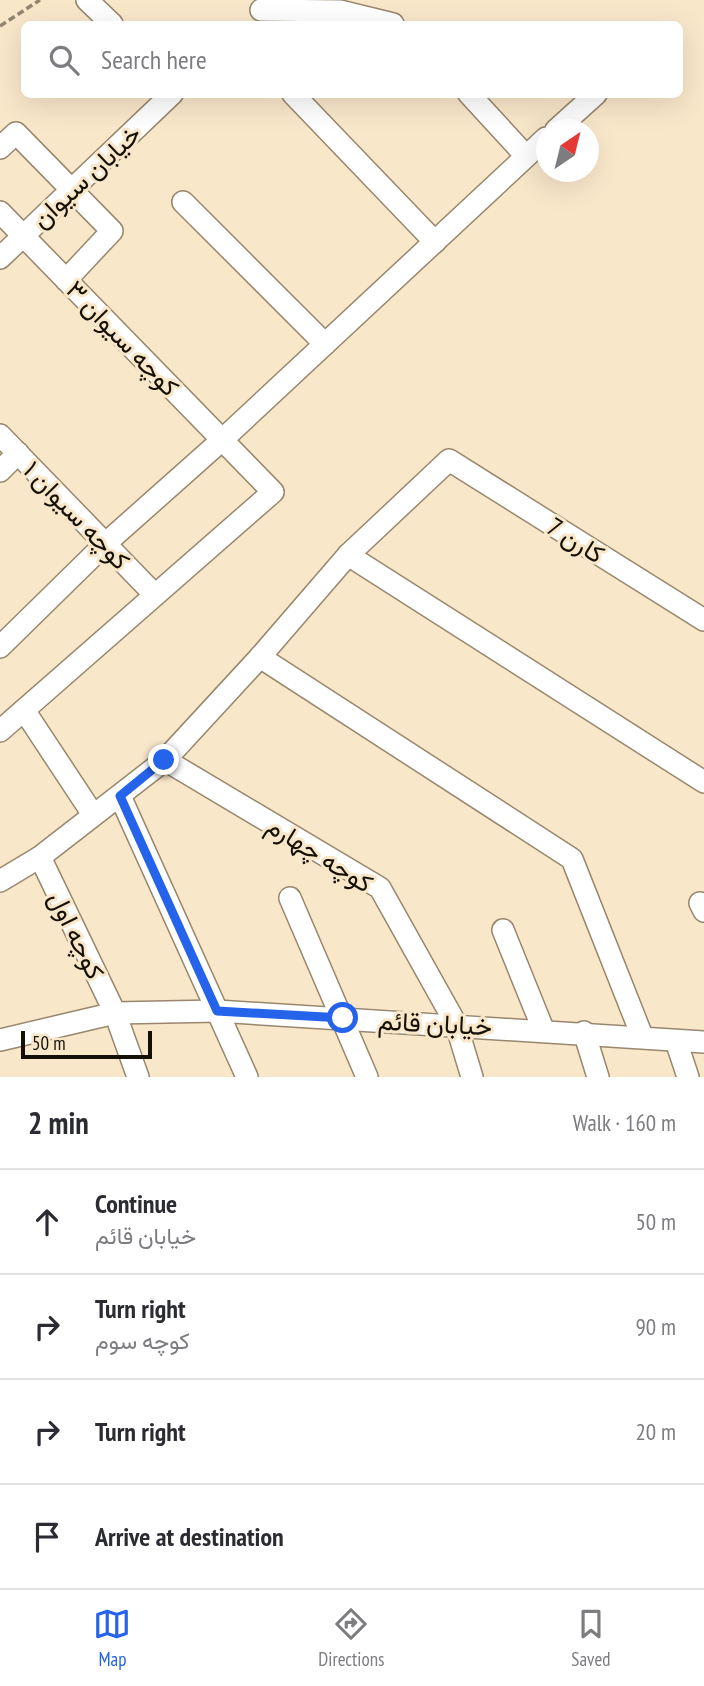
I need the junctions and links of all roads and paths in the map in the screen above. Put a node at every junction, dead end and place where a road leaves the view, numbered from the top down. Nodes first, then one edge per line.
1 (40, 0) edge
2 (88, 0) edge
3 (260, 11) edge
4 (108, 21) edge
5 (382, 21) edge
6 (0, 26) edge
7 (168, 98) edge
8 (297, 98) edge
9 (473, 98) edge
10 (592, 98) edge
11 (568, 119) edge
12 (536, 147) edge
13 (0, 148) edge
14 (526, 156) junction
15 (70, 190) junction
16 (183, 202) dead end
17 (0, 212) edge
18 (23, 235) junction
19 (435, 242) junction
20 (0, 258) edge
21 (66, 280) junction
22 (325, 344) junction
23 (0, 435) edge
24 (222, 440) junction
25 (18, 453) junction
26 (0, 471) edge
27 (105, 544) junction
28 (348, 555) junction
29 (155, 595) junction
30 (704, 620) edge
31 (0, 648) edge
32 (260, 657) junction
33 (24, 710) junction
34 (0, 731) edge
35 (164, 760) junction
36 (704, 782) edge
37 (120, 796) junction
38 (92, 813) junction
39 (40, 857) junction
40 (0, 881) edge
41 (290, 898) dead end
42 (503, 930) dead end
43 (217, 1011) junction
44 (115, 1013) junction
45 (343, 1018) junction
46 (456, 1024) junction
47 (543, 1029) junction
48 (584, 1032) junction
49 (642, 1036) junction
50 (0, 1040) edge
51 (676, 1041) junction
52 (704, 1042) edge
53 (138, 1077) edge
54 (247, 1077) edge
55 (367, 1077) edge
56 (472, 1077) edge
57 (598, 1077) edge
58 (688, 1077) edge

1 - 6 path
2 - 4 street
3 - 5 street
7 - 15 street, خیابان سیوان
8 - 19 street
9 - 14 street
10 - 11 street
12 - 14 street
13 - 15 street
14 - 19 street
15 - 18 street, خیابان سیوان
15 - 21 street
16 - 22 street
17 - 18 street, کوچه سیوان ۳
18 - 20 street, خیابان سیوان
18 - 21 street, کوچه سیوان ۳
19 - 22 street
21 - 24 street, کوچه سیوان ۳
22 - 24 street
23 - 25 street, کوچه سیوان ۱
24 - 27 street
24 - 29 street, کوچه سیوان ۳
25 - 26 street
25 - 27 street, کوچه سیوان ۱
27 - 29 street, کوچه سیوان ۱
27 - 31 street
28 - 30 street, کارن 7
28 - 32 street
28 - 36 street
29 - 33 street
32 - 35 street
32 - 49 street
33 - 34 street
33 - 38 street
35 - 37 street
35 - 46 street, کوچه چهارم
37 - 38 street
37 - 43 street
38 - 39 street
39 - 40 street
39 - 44 street, کوچه اول
41 - 45 street
42 - 47 street
43 - 44 street, خیابان قائم
43 - 45 street, خیابان قائم
43 - 54 street
44 - 50 street, خیابان قائم
44 - 53 street, کوچه اول
45 - 46 street, خیابان قائم
45 - 55 street
46 - 47 street, خیابان قائم
46 - 56 street, کوچه چهارم
47 - 48 street, خیابان قائم
48 - 49 street, خیابان قائم
48 - 57 street
49 - 51 street, خیابان قائم
51 - 52 street, خیابان قائم
51 - 58 street

